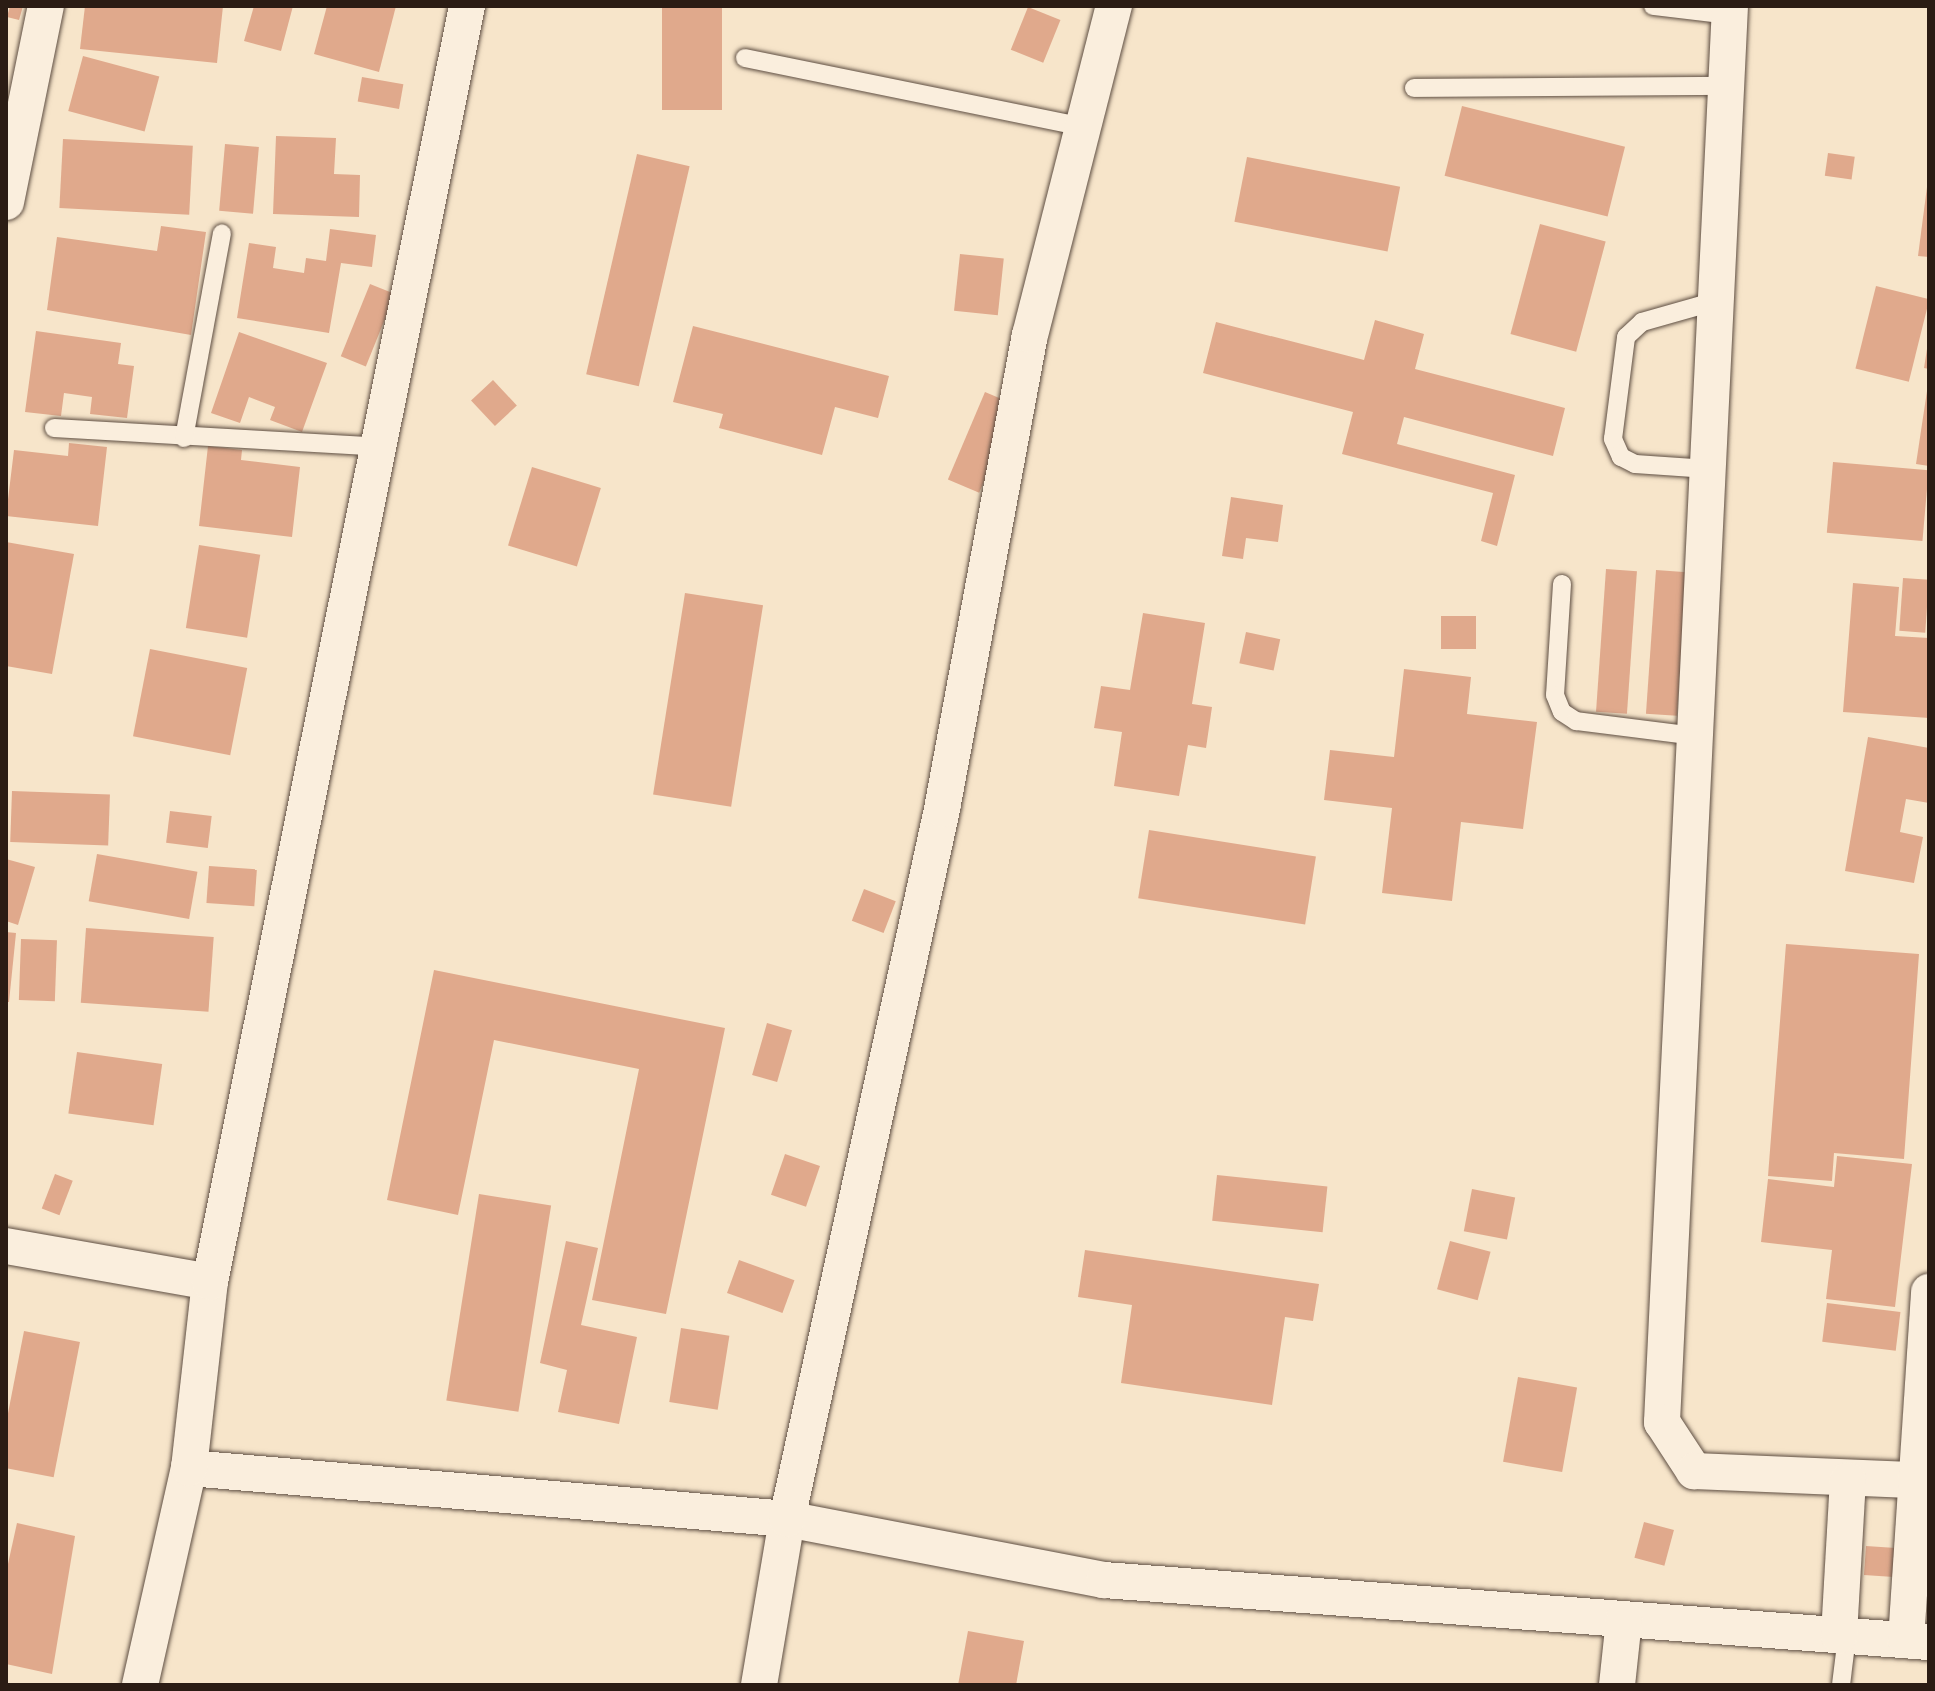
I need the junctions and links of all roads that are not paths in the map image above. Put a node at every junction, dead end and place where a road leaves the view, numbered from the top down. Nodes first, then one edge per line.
1 (46, 6) edge
2 (467, 6) edge
3 (1114, 6) edge
4 (1653, 6) edge
5 (1730, 10) edge
6 (745, 58) dead end
7 (1726, 86) junction
8 (1414, 88) dead end
9 (1083, 127) junction
10 (6, 202) edge
11 (222, 233) dead end
12 (1716, 301) junction
13 (54, 428) dead end
14 (184, 438) junction
15 (379, 447) junction
16 (1708, 469) junction
17 (1562, 584) dead end
18 (1695, 736) junction
19 (6, 1246) edge
20 (210, 1282) junction
21 (1929, 1292) edge
22 (189, 1468) junction
23 (1848, 1480) junction
24 (1923, 1481) edge
25 (787, 1519) junction
26 (1624, 1619) junction
27 (1843, 1635) junction
28 (1917, 1641) edge
29 (140, 1685) edge
30 (759, 1685) edge
31 (1617, 1685) edge
32 (1841, 1685) edge

1 - 10 street
2 - 15 street
3 - 9 street
4 - 5 lane
5 - 7 street
6 - 9 lane
7 - 8 lane
7 - 12 street
9 - 25 street
11 - 14 lane
12 - 16 street
12 - 16 lane
13 - 14 lane
14 - 15 lane
15 - 20 street
16 - 18 street
17 - 18 lane
18 - 23 street
19 - 20 street
20 - 22 street
21 - 24 street
22 - 25 street
22 - 29 street
23 - 24 street
23 - 27 street
24 - 28 street
25 - 26 street
25 - 30 street
26 - 27 street
26 - 31 street
27 - 28 street
27 - 32 lane

